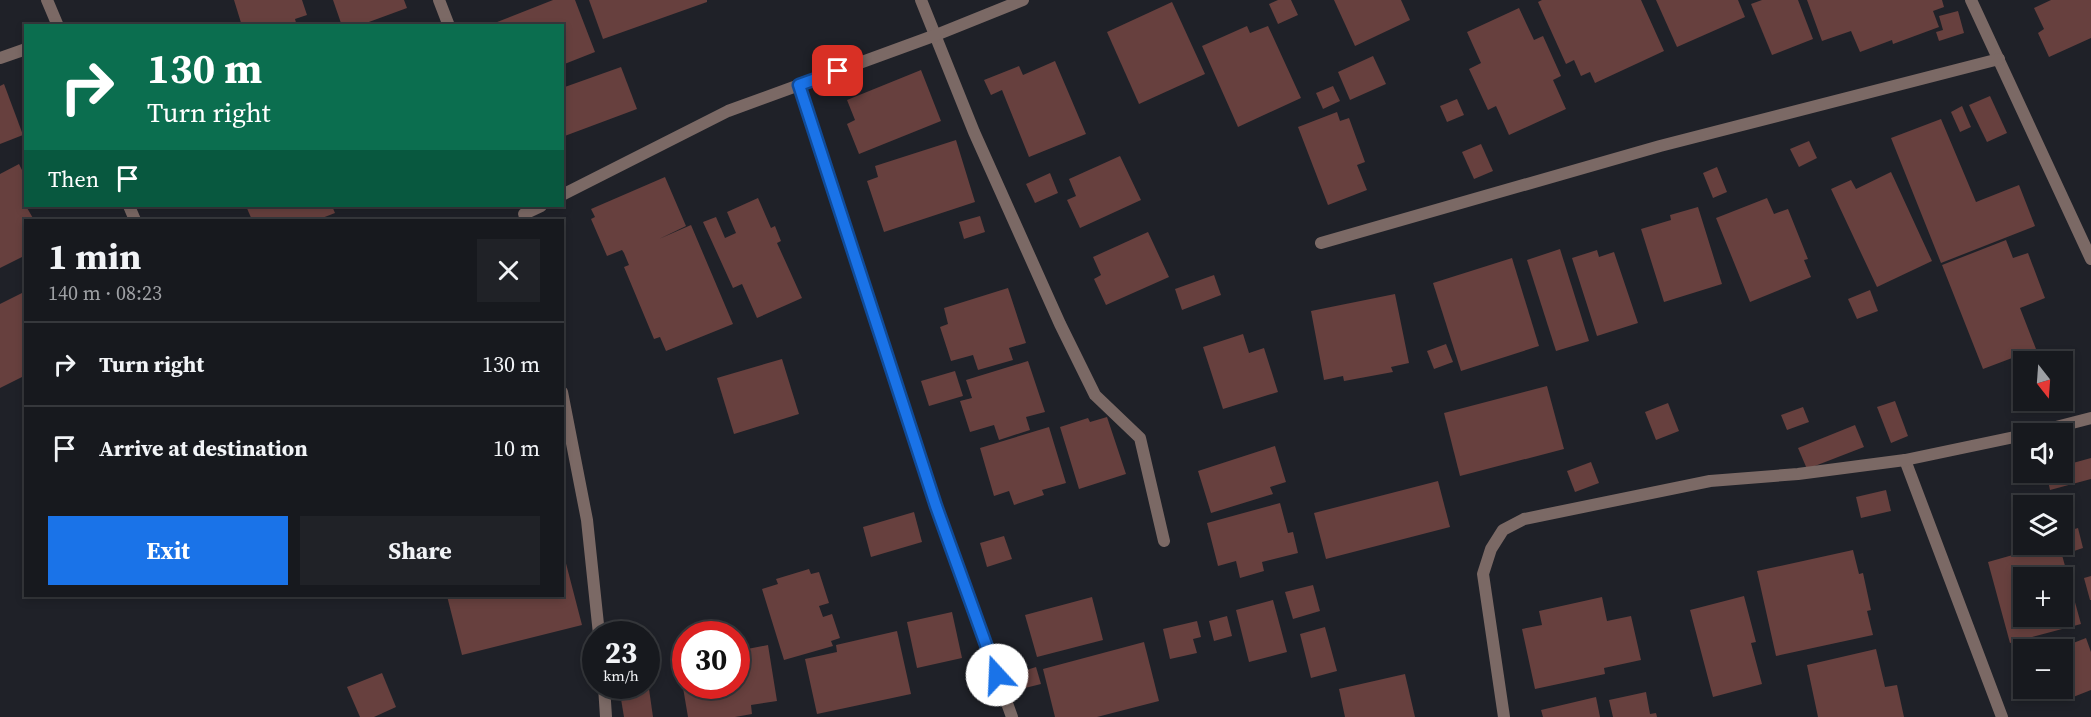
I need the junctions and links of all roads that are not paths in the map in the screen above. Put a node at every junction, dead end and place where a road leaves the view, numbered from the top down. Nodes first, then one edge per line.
1 (47, 0) edge
2 (439, 0) edge
3 (921, 0) edge
4 (1023, 0) edge
5 (1971, 0) edge
6 (57, 24) edge
7 (448, 24) edge
8 (936, 35) junction
9 (24, 50) edge
10 (0, 58) edge
11 (1999, 59) junction
12 (799, 85) junction
13 (564, 194) edge
14 (538, 207) edge
15 (523, 213) edge
16 (1320, 243) dead end
17 (2091, 259) edge
18 (564, 402) edge
19 (2091, 418) edge
20 (2072, 423) edge
21 (2013, 437) edge
22 (1905, 460) junction
23 (1164, 541) dead end
24 (598, 621) edge
25 (605, 699) edge
26 (606, 717) edge
27 (1012, 717) edge
28 (1504, 717) edge
29 (2002, 717) edge

1 - 6 street
2 - 7 street
3 - 8 street
4 - 8 street
5 - 11 street
8 - 12 street
8 - 23 street
9 - 10 street
11 - 16 street
11 - 17 street
12 - 13 street
12 - 27 street
14 - 15 street
18 - 24 street
19 - 20 street
21 - 22 street
22 - 28 street
22 - 29 street
25 - 26 street

